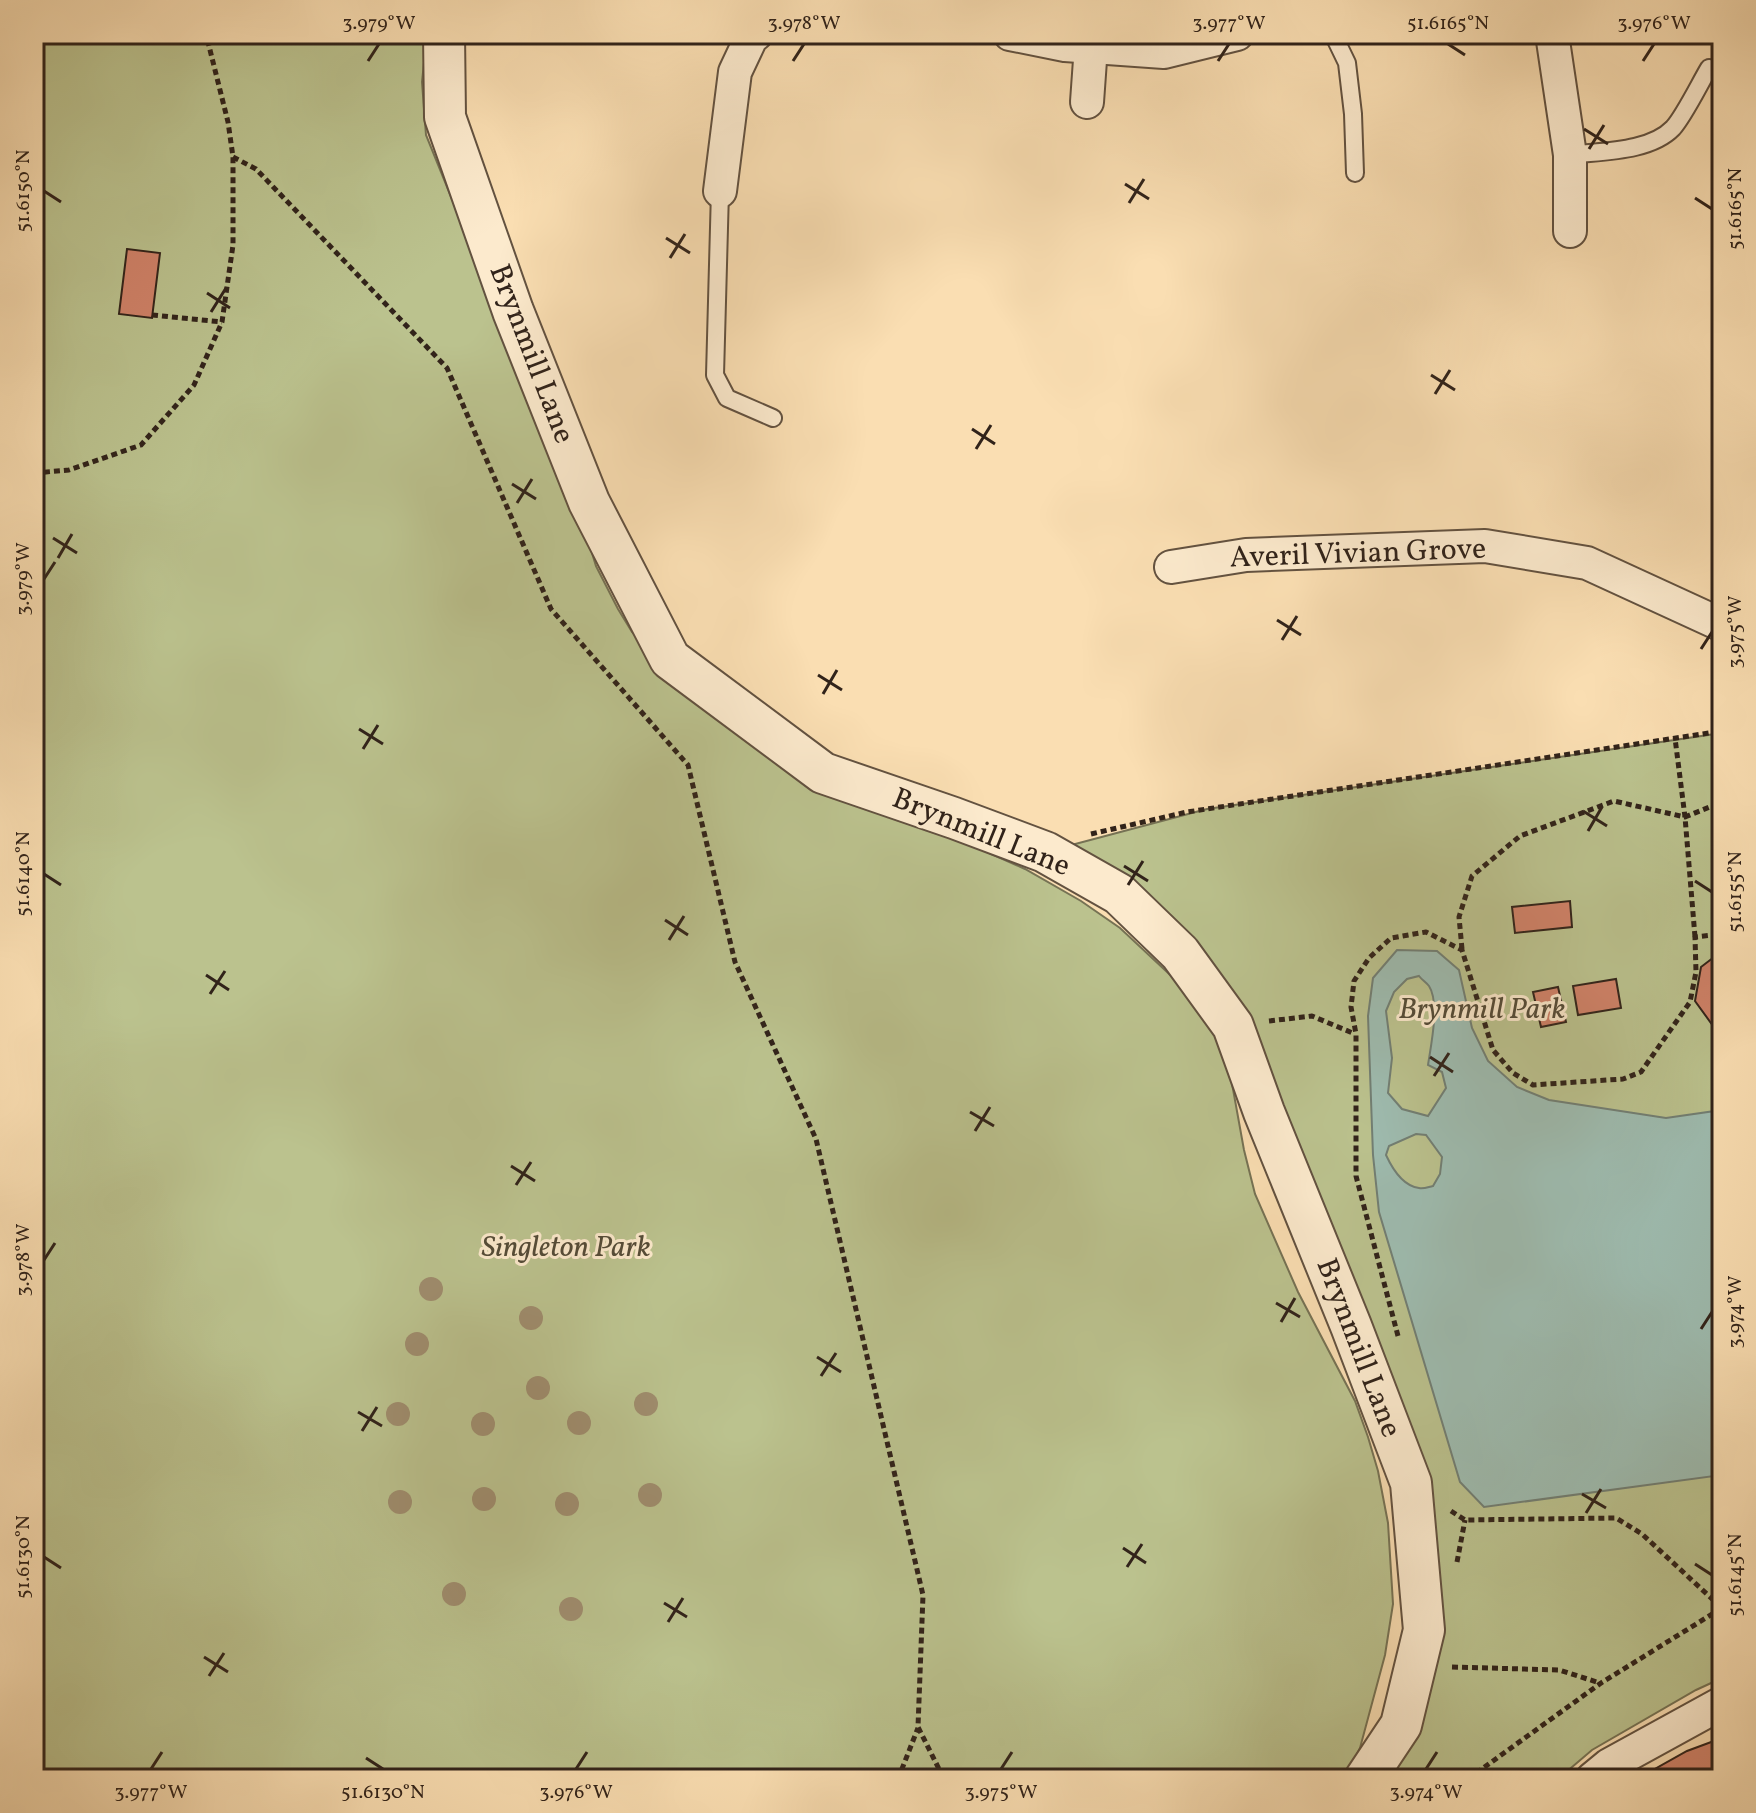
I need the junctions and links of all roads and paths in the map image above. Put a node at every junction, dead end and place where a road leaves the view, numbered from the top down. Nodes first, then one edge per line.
1 (206, 34) edge
2 (444, 34) edge
3 (756, 34) edge
4 (1010, 34) edge
5 (1237, 34) edge
6 (1333, 34) edge
7 (1552, 34) edge
8 (1078, 46) junction
9 (1709, 68) dead end
10 (1087, 102) dead end
11 (1570, 155) junction
12 (233, 157) junction
13 (1355, 173) dead end
14 (720, 191) joint
15 (1570, 231) dead end
16 (152, 315) dead end
17 (222, 322) junction
18 (773, 418) dead end
19 (34, 473) edge
20 (1171, 567) dead end
21 (1722, 625) edge
22 (1722, 731) edge
23 (1675, 738) junction
24 (1722, 804) edge
25 (1685, 817) junction
26 (1045, 852) junction
27 (1722, 934) edge
28 (1695, 937) junction
29 (1462, 950) junction
30 (1233, 1026) junction
31 (1356, 1034) junction
32 (1399, 1340) dead end
33 (1442, 1504) dead end
34 (1722, 1608) edge
35 (1440, 1667) dead end
36 (1601, 1683) junction
37 (1722, 1703) edge
38 (918, 1727) junction
39 (898, 1779) edge
40 (944, 1779) edge
41 (1365, 1779) edge
42 (1468, 1779) edge
43 (1592, 1779) edge

1 - 12 path
2 - 26 street, Brynmill Lane
3 - 14 street
4 - 8 street
5 - 8 street
6 - 13 lane
7 - 11 street
8 - 10 street
9 - 11 lane
11 - 15 street
12 - 17 path
12 - 38 path
14 - 18 lane
16 - 17 path
17 - 19 path
20 - 21 street, Averil Vivian Grove
22 - 23 path
23 - 25 path
23 - 26 path
24 - 25 path
25 - 28 path
25 - 29 path
26 - 30 street, Brynmill Lane
27 - 28 path
28 - 29 path
29 - 31 path
30 - 31 path
30 - 41 street, Brynmill Lane
31 - 32 path
33 - 34 path
34 - 36 path
35 - 36 path
36 - 42 path
37 - 43 street
38 - 39 path
38 - 40 path

